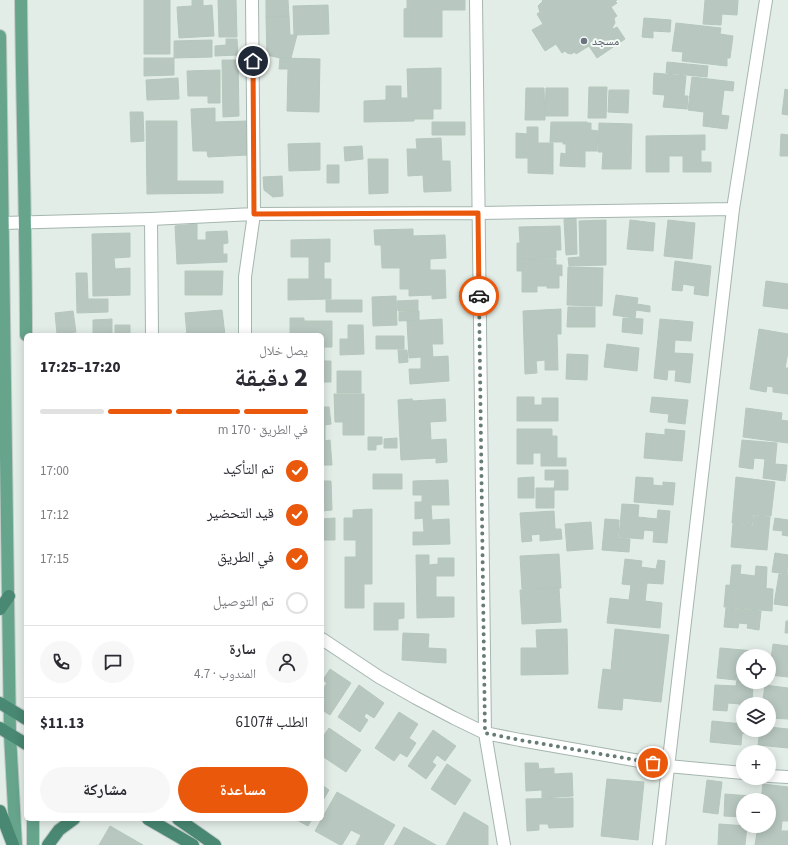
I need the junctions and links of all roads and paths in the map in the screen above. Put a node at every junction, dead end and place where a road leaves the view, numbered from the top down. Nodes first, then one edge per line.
1 (21, 0) edge
2 (252, 0) edge
3 (476, 0) edge
4 (766, 0) edge
5 (0, 36) edge
6 (733, 209) junction
7 (478, 213) junction
8 (254, 214) junction
9 (151, 219) junction
10 (3, 223) junction
11 (26, 223) junction
12 (26, 333) edge
13 (152, 333) edge
14 (245, 333) edge
15 (9, 596) junction
16 (0, 609) edge
17 (324, 640) edge
18 (0, 704) edge
19 (11, 710) junction
20 (24, 718) edge
21 (5, 732) edge
22 (485, 733) junction
23 (24, 743) edge
24 (668, 766) junction
25 (736, 772) edge
26 (776, 777) edge
27 (788, 778) edge
28 (0, 811) edge
29 (33, 821) edge
30 (70, 821) edge
31 (151, 821) edge
32 (181, 821) edge
33 (13, 845) edge
34 (16, 845) edge
35 (33, 845) edge
36 (48, 845) edge
37 (193, 845) edge
38 (215, 845) edge
39 (504, 845) edge
40 (659, 845) edge

1 - 11 main road
2 - 8 street
3 - 7 street
4 - 6 street
5 - 10 main road
6 - 7 street
6 - 24 street
7 - 8 street
7 - 22 street
8 - 9 street
8 - 14 street
9 - 11 street
9 - 13 street
10 - 11 street
10 - 15 main road
11 - 12 main road
15 - 16 highway
15 - 19 main road
17 - 22 street
18 - 19 highway
19 - 20 highway
19 - 21 main road
21 - 23 highway
21 - 34 main road
22 - 24 street
22 - 39 street
24 - 25 street
24 - 40 street
26 - 27 street
28 - 33 highway
29 - 35 main road
30 - 36 highway
31 - 37 highway
32 - 38 highway

